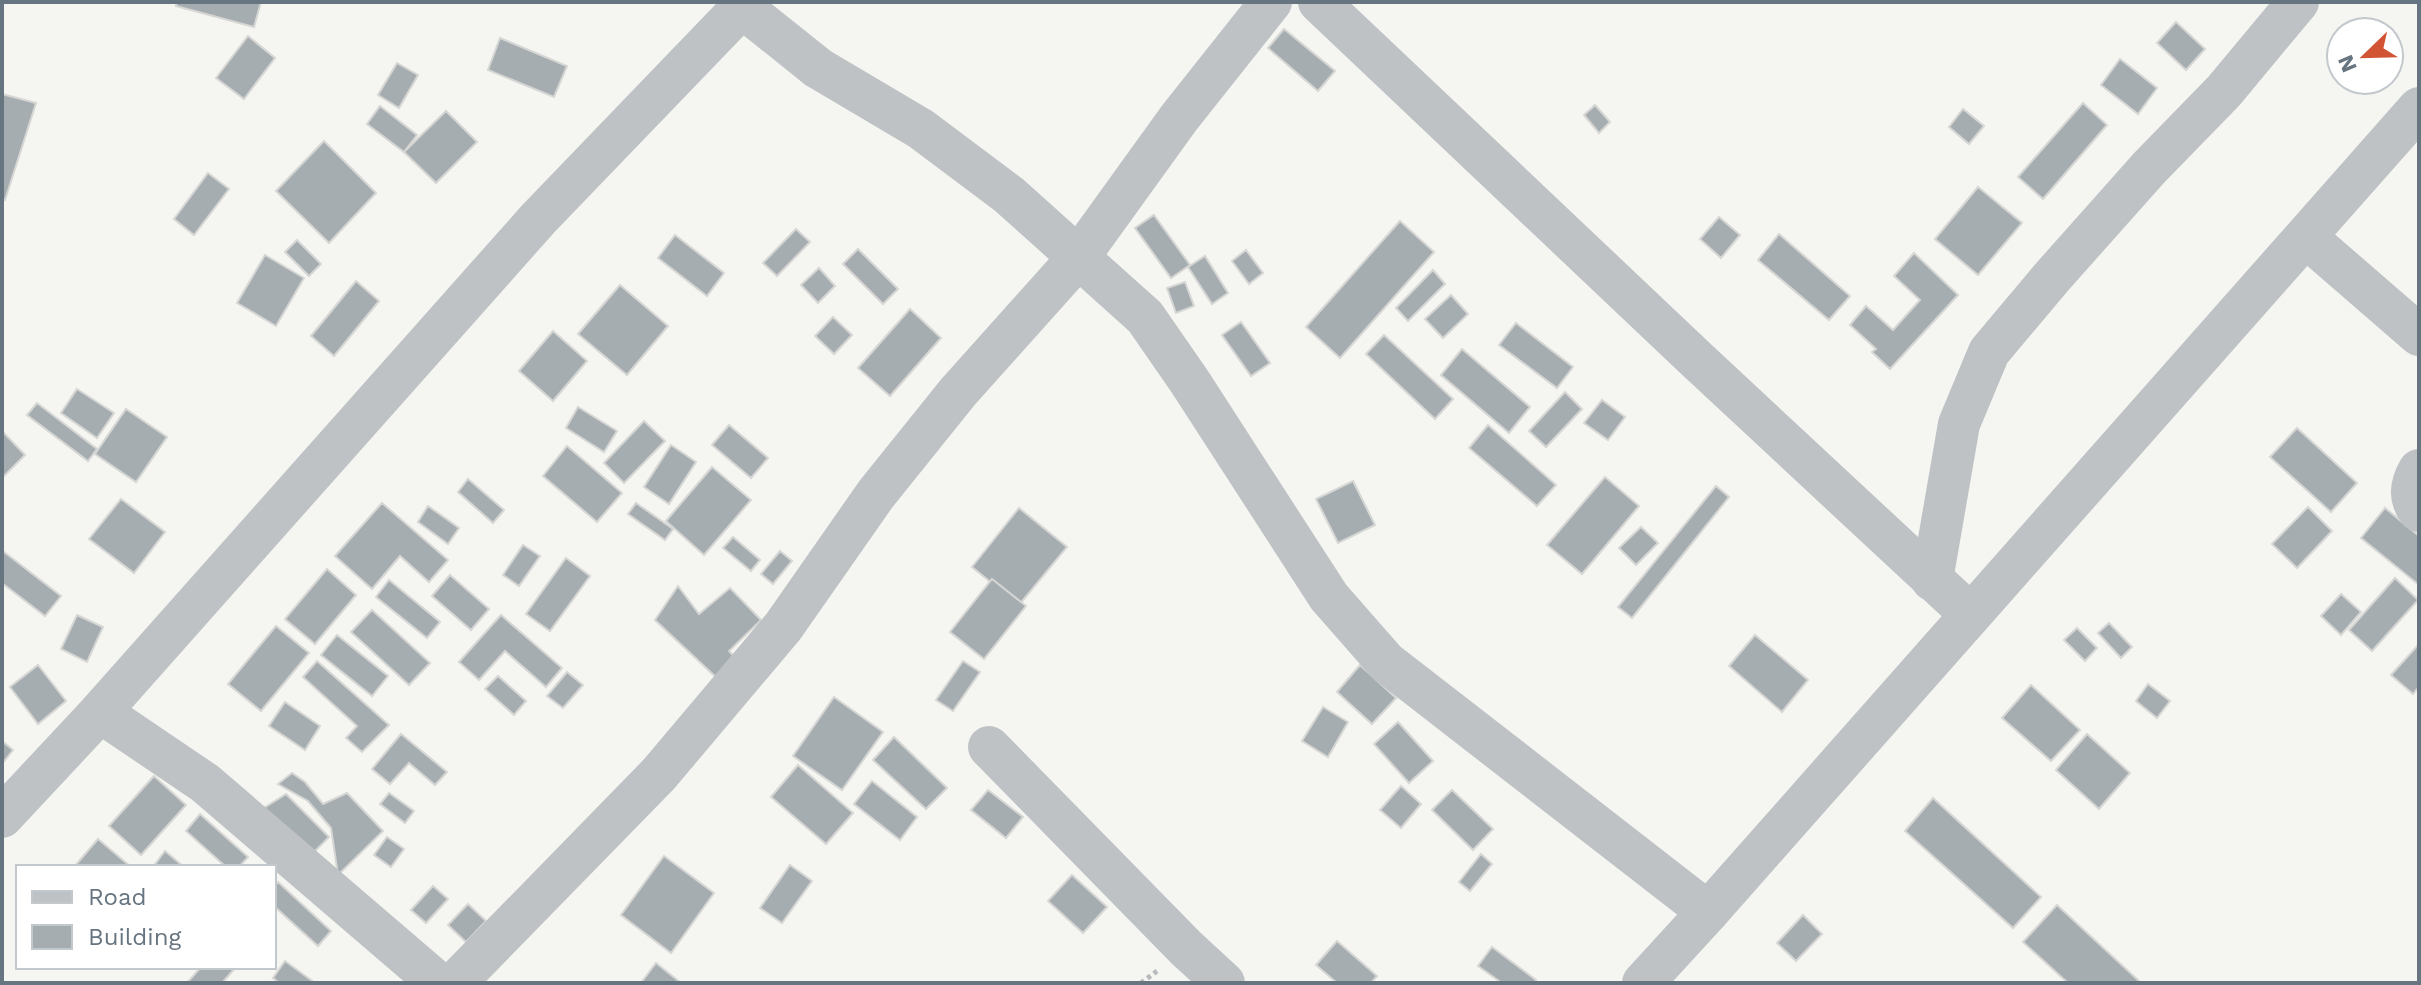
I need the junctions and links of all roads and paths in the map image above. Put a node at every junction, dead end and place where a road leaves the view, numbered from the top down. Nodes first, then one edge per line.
1 (1271, 2) edge
2 (1319, 2) edge
3 (2298, 2) edge
4 (745, 5) edge
5 (2419, 108) edge
6 (2306, 237) junction
7 (1078, 258) junction
8 (2419, 335) edge
9 (2419, 470) edge
10 (2419, 511) edge
11 (1932, 580) junction
12 (1970, 614) junction
13 (100, 712) junction
14 (989, 747) dead end
15 (2, 817) edge
16 (1708, 912) junction
17 (438, 983) edge
18 (455, 983) edge
19 (1224, 983) edge
20 (1643, 983) edge

1 - 7 street
2 - 11 street
3 - 11 street
4 - 7 street
4 - 13 street
5 - 6 street
6 - 8 street
6 - 12 street
7 - 16 street
7 - 18 street
9 - 10 street
11 - 12 street
12 - 16 street
13 - 15 street
13 - 17 street
14 - 19 street
16 - 20 street

